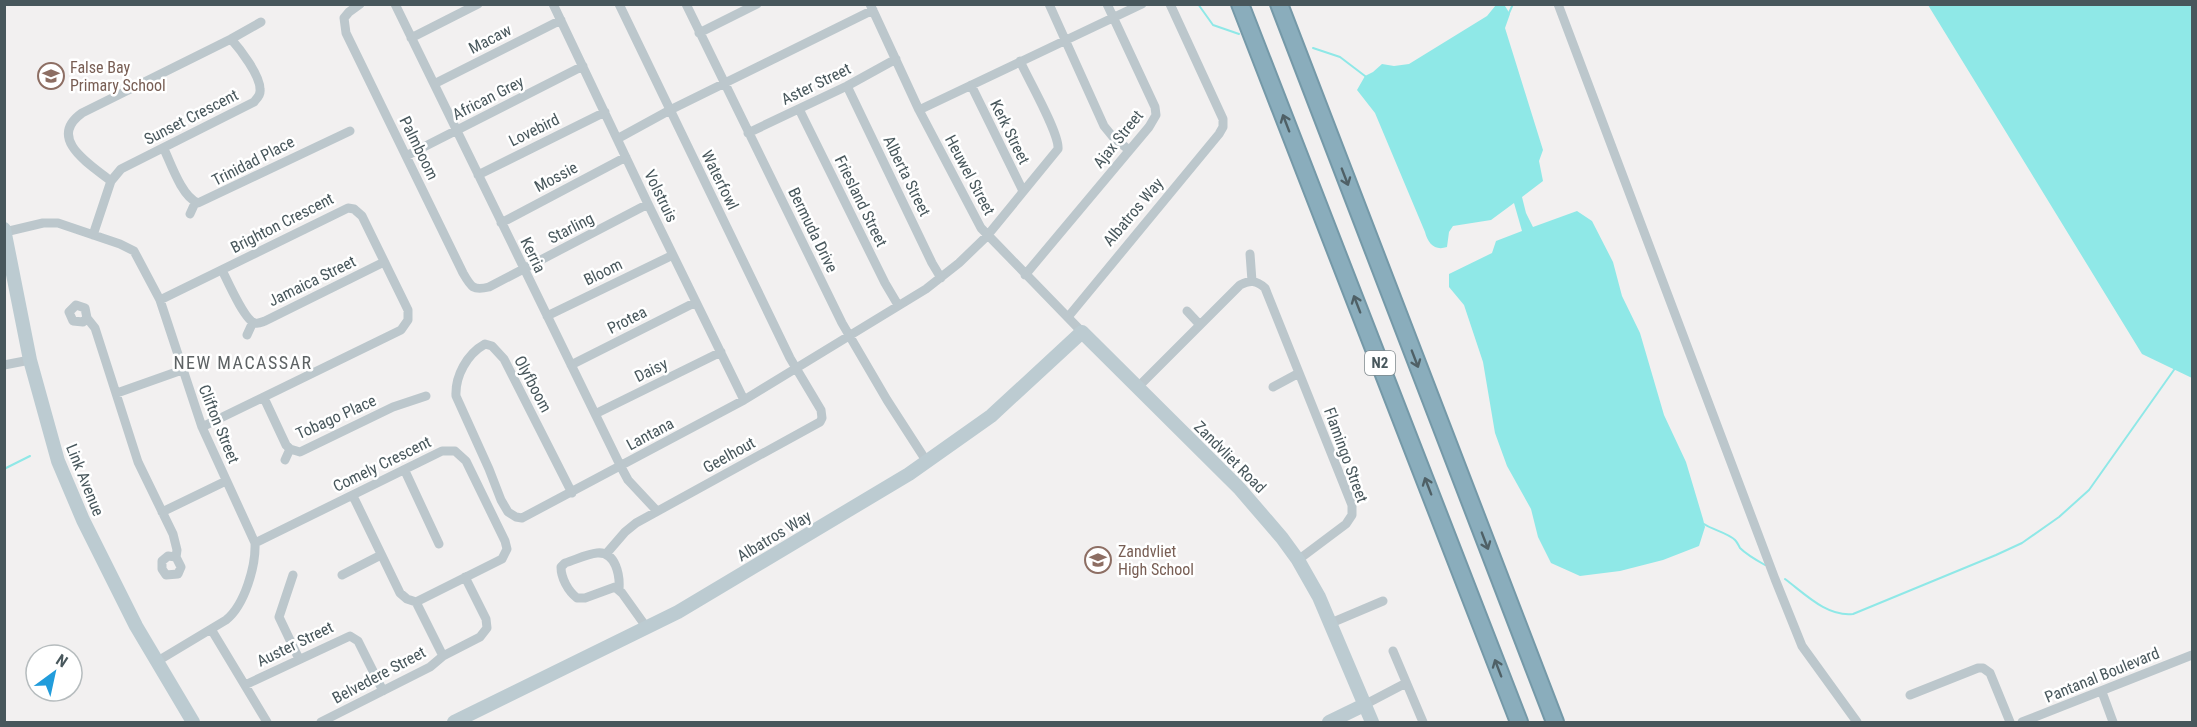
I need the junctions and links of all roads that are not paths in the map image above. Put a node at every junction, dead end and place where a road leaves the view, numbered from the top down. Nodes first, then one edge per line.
1 (360, 4) edge
2 (394, 4) edge
3 (478, 4) edge
4 (553, 4) edge
5 (619, 4) edge
6 (686, 4) edge
7 (1050, 4) edge
8 (1107, 4) edge
9 (1142, 4) edge
10 (1170, 4) edge
11 (1240, 4) edge
12 (1279, 4) edge
13 (1558, 4) edge
14 (753, 5) edge
15 (872, 7) edge
16 (1113, 18) junction
17 (561, 20) junction
18 (261, 21) dead end
19 (699, 33) junction
20 (411, 38) junction
21 (231, 39) junction
22 (1066, 40) junction
23 (896, 59) junction
24 (1020, 61) junction
25 (582, 66) junction
26 (434, 84) junction
27 (723, 84) junction
28 (970, 85) junction
29 (847, 86) junction
30 (799, 109) junction
31 (670, 110) junction
32 (920, 110) junction
33 (604, 112) junction
34 (350, 131) dead end
35 (456, 131) junction
36 (748, 133) junction
37 (617, 139) junction
38 (164, 149) junction
39 (1129, 150) junction
40 (406, 156) junction
41 (626, 157) junction
42 (478, 175) junction
43 (111, 181) junction
44 (1023, 191) junction
45 (195, 202) junction
46 (648, 204) junction
47 (190, 214) dead end
48 (501, 223) junction
49 (5, 230) edge
50 (93, 235) junction
51 (987, 236) junction
52 (1250, 254) dead end
53 (673, 255) junction
54 (384, 262) junction
55 (524, 269) junction
56 (222, 270) junction
57 (1025, 275) junction
58 (941, 278) junction
59 (1252, 281) junction
60 (474, 288) joint
61 (160, 300) junction
62 (696, 302) junction
63 (898, 305) junction
64 (1187, 311) dead end
65 (547, 316) junction
66 (1068, 317) junction
67 (87, 318) dead end
68 (253, 322) junction
69 (1200, 325) junction
70 (1082, 332) junction
71 (247, 335) dead end
72 (849, 335) junction
73 (721, 352) junction
74 (30, 360) junction
75 (4, 365) edge
76 (571, 365) junction
77 (796, 368) junction
78 (182, 370) junction
79 (1299, 373) junction
80 (1138, 387) junction
81 (1273, 387) dead end
82 (117, 393) junction
83 (426, 396) dead end
84 (388, 397) dead end
85 (264, 398) junction
86 (744, 400) junction
87 (393, 407) junction
88 (595, 414) junction
89 (202, 427) junction
90 (290, 449) junction
91 (285, 460) dead end
92 (927, 462) junction
93 (621, 467) junction
94 (405, 471) junction
95 (226, 481) junction
96 (572, 493) junction
97 (352, 496) junction
98 (657, 511) junction
99 (162, 512) junction
100 (516, 517) joint
101 (255, 543) junction
102 (439, 544) dead end
103 (606, 554) junction
104 (381, 555) junction
105 (176, 557) dead end
106 (1298, 560) junction
107 (293, 575) dead end
108 (342, 575) dead end
109 (465, 578) junction
110 (619, 589) junction
111 (1383, 601) dead end
112 (416, 602) junction
113 (1331, 623) junction
114 (647, 628) junction
115 (211, 629) junction
116 (1393, 651) dead end
117 (2193, 655) edge
118 (443, 656) junction
119 (299, 659) junction
120 (156, 662) junction
121 (1406, 683) junction
122 (245, 685) junction
123 (383, 691) junction
124 (2102, 692) junction
125 (1910, 695) dead end
126 (1364, 705) junction
127 (193, 723) edge
128 (267, 723) edge
129 (321, 723) edge
130 (454, 723) edge
131 (1329, 723) edge
132 (1372, 723) edge
133 (1423, 723) edge
134 (1519, 723) edge
135 (1554, 723) edge
136 (1857, 723) edge
137 (2010, 723) edge
138 (2022, 723) edge
139 (2113, 723) edge

1 - 40 street, Palmboom
2 - 20 street, Kerria
3 - 20 street
4 - 17 street, Volstruis
5 - 31 street, Waterfowl
6 - 19 street, Bermuda Drive
7 - 22 street
8 - 16 street, Ajax Street
9 - 16 street
10 - 66 street, Albatros Way
134 -> 11 highway, N2
12 -> 135 highway, N2
13 - 136 street
14 - 19 street
15 - 23 street, Heuwel Street
15 - 27 street
16 - 22 street
16 - 39 street, Ajax Street
17 - 25 street, Volstruis
17 - 26 street, Macaw
18 - 21 street
19 - 27 street, Bermuda Drive
20 - 26 street, Kerria
21 - 38 street, Sunset Crescent
21 - 43 street
22 - 24 street
22 - 39 street
23 - 29 street, Aster Street
23 - 32 street, Heuwel Street
24 - 28 street
24 - 44 street, Lantana
25 - 33 street, Volstruis
25 - 35 street, African Grey
26 - 35 street, Kerria
27 - 31 street
27 - 36 street, Bermuda Drive
28 - 32 street
28 - 44 street, Kerk Street
29 - 30 street, Aster Street
29 - 58 street, Alberta Street
30 - 36 street, Aster Street
30 - 63 street, Friesland Street
31 - 37 street
31 - 77 street, Waterfowl
32 - 51 street, Heuwel Street
33 - 37 street, Volstruis
33 - 42 street, Lovebird
34 - 45 street, Trinidad Place
35 - 40 street, African Grey
35 - 42 street, Kerria
36 - 72 street, Bermuda Drive
37 - 41 street, Volstruis
38 - 43 street, Sunset Crescent
38 - 45 street
39 - 57 street, Ajax Street
40 - 60 street, Palmboom
41 - 46 street, Volstruis
41 - 48 street, Mossie
42 - 48 street, Kerria
43 - 50 street
44 - 51 street, Lantana
45 - 47 street
46 - 53 street, Volstruis
46 - 55 street, Starling
48 - 55 street, Kerria
49 - 50 street, Clifton Street
49 - 74 street, Link Avenue
50 - 61 street, Clifton Street
51 - 57 street, Heuwel Street
51 - 58 street, Lantana
52 - 59 street
53 - 62 street, Volstruis
53 - 65 street, Bloom
54 - 56 street, Brighton Crescent
54 - 68 street, Jamaica Street
54 - 85 street, Brighton Crescent
55 - 60 street, Starling
55 - 65 street, Kerria
56 - 61 street, Brighton Crescent
56 - 68 street, Jamaica Street
57 - 66 street, Heuwel Street
58 - 63 street, Lantana
59 - 69 street
59 - 79 street, Flamingo Street
61 - 78 street, Clifton Street
62 - 73 street, Volstruis
62 - 76 street, Protea
63 - 72 street, Lantana
64 - 69 street
65 - 76 street, Kerria
66 - 70 street, Heuwel Street
67 - 82 street
68 - 71 street, Jamaica Street
69 - 80 street
70 - 80 street, Zandvliet Road
70 - 92 street, Albatros Way
72 - 77 street, Lantana
72 - 92 street, Bermuda Drive
73 - 86 street, Volstruis
73 - 88 street, Daisy
74 - 75 street
74 - 120 street, Link Avenue
76 - 88 street, Kerria
77 - 86 street, Lantana
77 - 98 street, Geelhout
78 - 82 street
78 - 89 street, Clifton Street
79 - 81 street
79 - 106 street, Flamingo Street
80 - 106 street, Zandvliet Road
82 - 99 street
83 - 87 street, Tobago Place
84 - 87 street, Tobago Place
85 - 89 street, Brighton Crescent
85 - 90 street, Tobago Place
86 - 93 street, Lantana
87 - 90 street, Tobago Place
88 - 93 street, Kerria
89 - 95 street, Clifton Street
90 - 91 street, Tobago Place
92 - 114 street, Albatros Way
93 - 96 street, Lantana
93 - 98 street, Kerria
94 - 97 street, Comely Crescent
94 - 102 street
94 - 109 street, Comely Crescent
95 - 99 street
95 - 101 street, Clifton Street
96 - 100 street, Lantana
96 - 100 street, Olyfboom
97 - 101 street, Comely Crescent
97 - 104 street, Belvedere Street
98 - 103 street, Geelhout
99 - 105 street
101 - 115 street
103 - 110 street
103 - 110 street
104 - 108 street
104 - 112 street, Belvedere Street
106 - 113 street, Zandvliet Road
107 - 119 street
109 - 112 street, Comely Crescent
109 - 118 street
110 - 114 street
111 - 113 street
112 - 118 street, Belvedere Street
113 - 126 street, Zandvliet Road
114 - 130 street, Albatros Way
115 - 120 street
115 - 122 street
116 - 121 street
117 - 124 street, Pantanal Boulevard
118 - 123 street, Belvedere Street
119 - 122 street, Auster Street
119 - 123 street, Auster Street
120 - 127 street, Link Avenue
121 - 126 street
121 - 133 street
122 - 128 street
123 - 129 street, Belvedere Street
124 - 138 street, Pantanal Boulevard
124 - 139 street
125 - 137 street
126 - 131 street
126 - 132 street, Zandvliet Road

